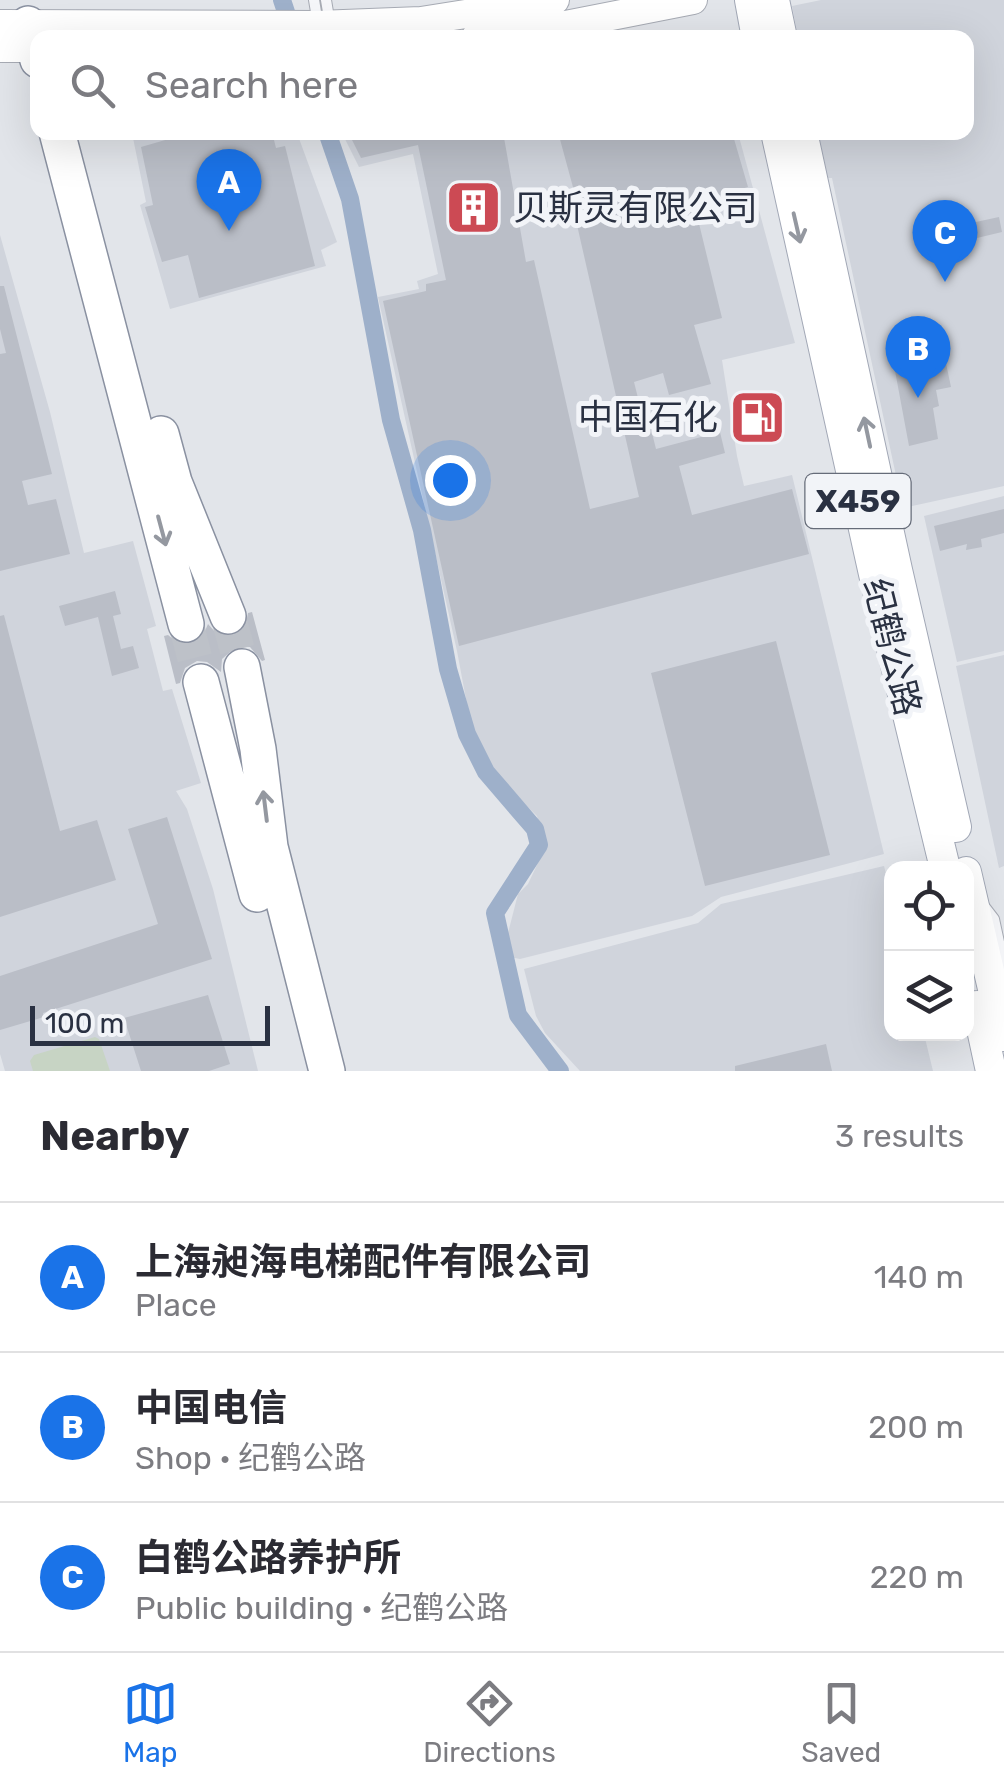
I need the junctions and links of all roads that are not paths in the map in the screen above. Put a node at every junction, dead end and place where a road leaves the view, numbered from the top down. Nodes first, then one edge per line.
1 (555, 0) edge
2 (693, 0) edge
3 (750, 0) edge
4 (774, 0) edge
5 (319, 15) edge
6 (178, 30) edge
7 (540, 30) edge
8 (756, 30) edge
9 (780, 30) edge
10 (59, 140) edge
11 (80, 140) edge
12 (778, 140) edge
13 (804, 140) edge
14 (228, 616) tunnel mouth
15 (186, 624) tunnel mouth
16 (242, 667) tunnel mouth
17 (202, 682) tunnel mouth
18 (943, 861) edge
19 (964, 861) edge
20 (974, 887) edge
21 (974, 904) edge
22 (1004, 966) edge
23 (974, 994) edge
24 (1004, 1036) edge
25 (304, 1071) edge
26 (328, 1071) edge
27 (991, 1071) edge

1 - 5 main road
2 - 7 main road
3 - 8 main road
4 - 9 main road
5 - 6 main road
10 -> 15 highway
11 - 14 highway
12 -> 18 main road, 纪鹤公路 / X459
19 -> 13 main road, 纪鹤公路 / X459
26 -> 16 highway
17 - 25 highway
20 - 22 lane
21 - 24 main road, 纪鹤公路 / X459
23 - 27 main road

